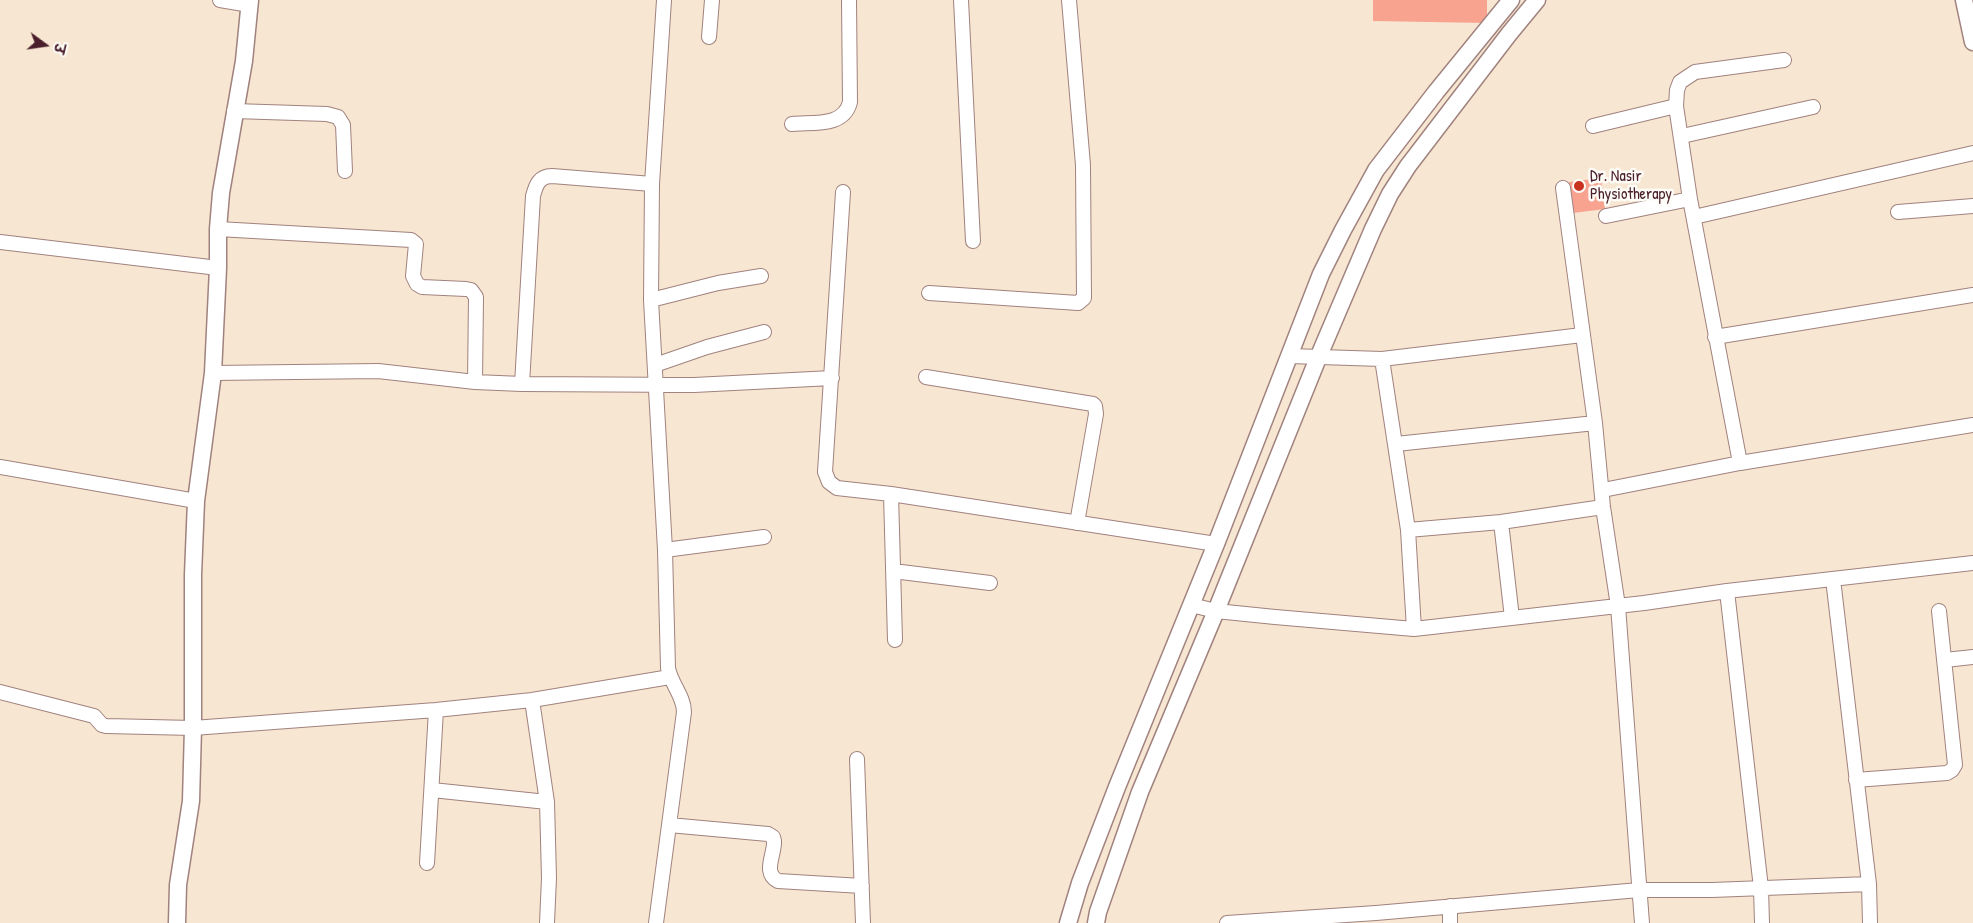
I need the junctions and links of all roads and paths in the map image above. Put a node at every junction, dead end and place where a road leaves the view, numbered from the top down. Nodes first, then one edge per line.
1 (220, 0) edge
2 (664, 0) edge
3 (712, 0) edge
4 (849, 0) edge
5 (961, 0) edge
6 (1069, 0) edge
7 (1511, 0) edge
8 (1537, 0) edge
9 (1964, 0) edge
10 (250, 2) edge
11 (709, 37) dead end
12 (1973, 42) edge
13 (1784, 60) dead end
14 (1676, 106) junction
15 (1813, 107) dead end
16 (234, 111) junction
17 (792, 124) dead end
18 (1593, 126) dead end
19 (1682, 136) junction
20 (1973, 153) edge
21 (345, 171) dead end
22 (652, 184) junction
23 (1562, 188) dead end
24 (843, 192) dead end
25 (1690, 199) junction
26 (1973, 206) edge
27 (1898, 212) dead end
28 (1606, 216) dead end
29 (1694, 217) junction
30 (218, 229) junction
31 (973, 241) dead end
32 (0, 242) edge
33 (218, 268) junction
34 (761, 276) dead end
35 (929, 294) dead end
36 (1973, 295) edge
37 (651, 300) junction
38 (764, 332) dead end
39 (1582, 334) junction
40 (1715, 336) junction
41 (1289, 356) junction
42 (1318, 358) junction
43 (1382, 360) junction
44 (655, 365) junction
45 (213, 373) junction
46 (926, 376) dead end
47 (832, 378) junction
48 (475, 382) junction
49 (522, 384) junction
50 (656, 385) junction
51 (1595, 424) junction
52 (1973, 425) edge
53 (1396, 444) junction
54 (1740, 463) junction
55 (0, 467) edge
56 (1603, 490) junction
57 (891, 494) junction
58 (196, 501) junction
59 (1604, 507) junction
60 (1501, 522) junction
61 (1077, 523) junction
62 (1408, 530) junction
63 (764, 537) dead end
64 (1216, 544) junction
65 (665, 550) junction
66 (1973, 563) edge
67 (893, 571) junction
68 (1833, 578) junction
69 (990, 583) dead end
70 (1727, 591) junction
71 (1191, 605) junction
72 (1618, 606) junction
73 (1216, 611) junction
74 (1939, 611) dead end
75 (1512, 618) junction
76 (1414, 629) junction
77 (894, 640) dead end
78 (1973, 657) edge
79 (1944, 660) junction
80 (670, 677) junction
81 (0, 692) edge
82 (532, 700) junction
83 (436, 710) junction
84 (193, 728) junction
85 (857, 759) dead end
86 (1856, 780) junction
87 (432, 790) junction
88 (547, 802) junction
89 (669, 825) junction
90 (427, 863) dead end
91 (1869, 884) junction
92 (862, 886) junction
93 (1761, 888) junction
94 (1639, 890) junction
95 (1450, 906) junction
96 (1376, 918) edge
97 (177, 923) edge
98 (546, 923) edge
99 (656, 923) edge
100 (863, 923) edge
101 (1068, 923) edge
102 (1096, 923) edge
103 (1227, 923) edge
104 (1450, 923) edge
105 (1642, 923) edge
106 (1762, 923) edge
107 (1870, 923) edge

1 - 10 street
2 - 22 street
3 - 11 street
4 - 17 street
5 - 31 street
6 - 35 street
7 - 41 street
8 - 42 street
9 - 12 street
10 - 16 street
13 - 14 street
14 - 18 street
14 - 19 street
15 - 19 street
16 - 21 street
16 - 30 street
19 - 25 street
20 - 29 street
22 - 37 street
22 - 49 street
23 - 39 street
24 - 47 street
25 - 28 street
25 - 29 street
26 - 27 street
29 - 40 street
30 - 33 street
30 - 48 street
32 - 33 street
33 - 45 street
34 - 37 street
36 - 40 street
37 - 44 street
38 - 44 street
39 - 43 street
39 - 51 street
40 - 54 street
41 - 42 street
41 - 64 street
42 - 43 street
42 - 73 street
43 - 53 street
44 - 50 street
45 - 48 street
45 - 58 street
46 - 61 street
47 - 50 street
47 - 57 street
48 - 49 street
49 - 50 street
50 - 65 street
51 - 53 street
51 - 56 street
52 - 54 street
53 - 62 street
54 - 56 street
55 - 58 street
56 - 59 street
57 - 61 street
57 - 67 street
58 - 84 street
59 - 60 street
59 - 72 street
60 - 62 street
60 - 75 street
61 - 64 street
62 - 76 street
63 - 65 street
64 - 71 street
65 - 80 street
66 - 68 street
67 - 69 street
67 - 77 street
68 - 70 street
68 - 86 street
70 - 72 street
70 - 93 street
71 - 73 street
71 - 101 street
72 - 75 street
72 - 94 street
73 - 76 street
73 - 102 street
74 - 79 street
75 - 76 street
78 - 79 street
79 - 86 street
80 - 82 street
80 - 89 street
81 - 84 street
82 - 83 street
82 - 88 street
83 - 84 street
83 - 87 street
84 - 97 street
85 - 92 street
86 - 91 street
87 - 88 street
87 - 90 street
88 - 98 street
89 - 92 street
89 - 99 street
91 - 93 street
91 - 107 street
92 - 100 street
93 - 94 street
93 - 106 street
94 - 95 street
94 - 105 street
95 - 96 street
95 - 104 street
96 - 103 street

